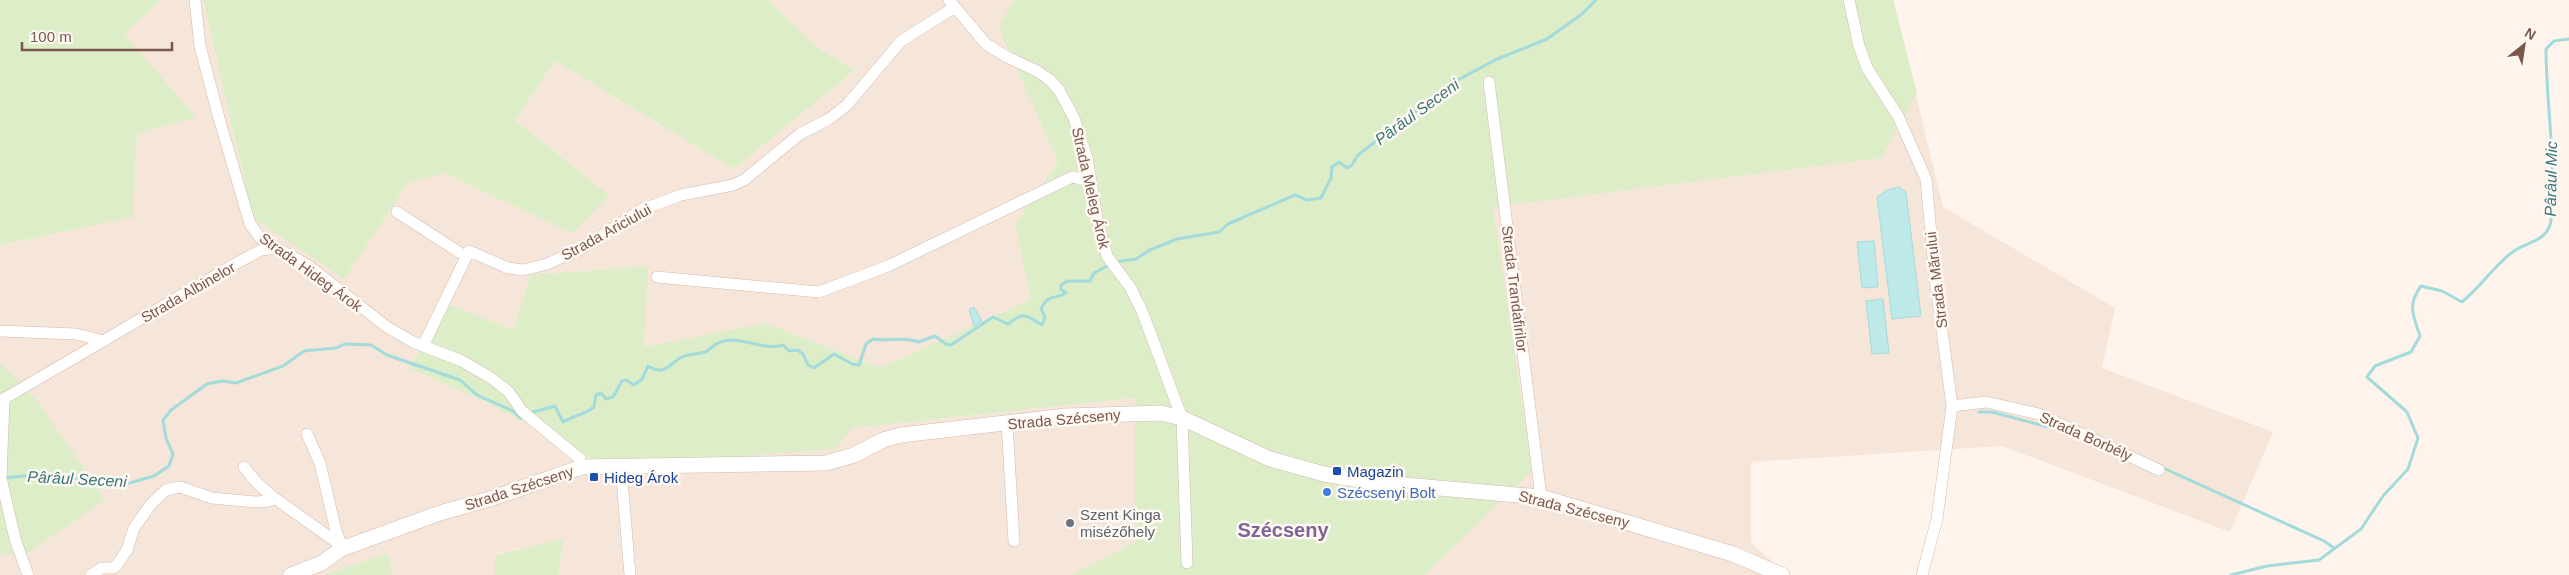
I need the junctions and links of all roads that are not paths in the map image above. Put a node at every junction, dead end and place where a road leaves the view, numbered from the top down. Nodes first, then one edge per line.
1 (195, 0) edge
2 (1849, 0) edge
3 (952, 4) edge
4 (1489, 82) dead end
5 (1091, 181) junction
6 (397, 212) dead end
7 (275, 248) junction
8 (465, 256) junction
9 (657, 277) dead end
10 (0, 331) edge
11 (104, 341) junction
12 (423, 346) junction
13 (2, 400) edge
14 (1952, 406) junction
15 (1182, 418) junction
16 (1007, 423) junction
17 (307, 434) dead end
18 (244, 467) dead end
19 (582, 467) junction
20 (621, 467) junction
21 (2159, 470) dead end
22 (2, 494) edge
23 (273, 496) junction
24 (1541, 497) junction
25 (1014, 541) dead end
26 (342, 546) junction
27 (1187, 563) dead end
28 (28, 575) edge
29 (91, 575) edge
30 (290, 575) edge
31 (630, 575) edge
32 (1782, 575) edge
33 (1922, 575) edge

1 - 7 street, Strada Hideg Árok
2 - 14 street, Strada Mărului
3 - 5 street, Strada Meleg Árok
3 - 8 street, Strada Ariciului
4 - 24 street, Strada Trandafirilor
5 - 9 street
5 - 15 street, Strada Meleg Árok
6 - 8 street, Strada Ariciului
7 - 11 street, Strada Albinelor
7 - 12 street, Strada Hideg Árok
8 - 12 street
10 - 11 street
11 - 13 street, Strada Albinelor
12 - 19 street, Strada Hideg Árok
13 - 22 street
14 - 21 street, Strada Borbély
14 - 33 street, Strada Mărului
15 - 16 street, Strada Szécseny
15 - 24 street, Strada Szécseny
15 - 27 street, Strada Meleg Árok
16 - 20 street, Strada Szécseny
16 - 25 street
17 - 26 street
18 - 23 street
19 - 20 street, Strada Szécseny
19 - 26 street, Strada Szécseny
20 - 31 street
22 - 28 street
23 - 26 street
23 - 29 street
24 - 32 street, Strada Szécseny
26 - 30 street, Strada Szécseny

